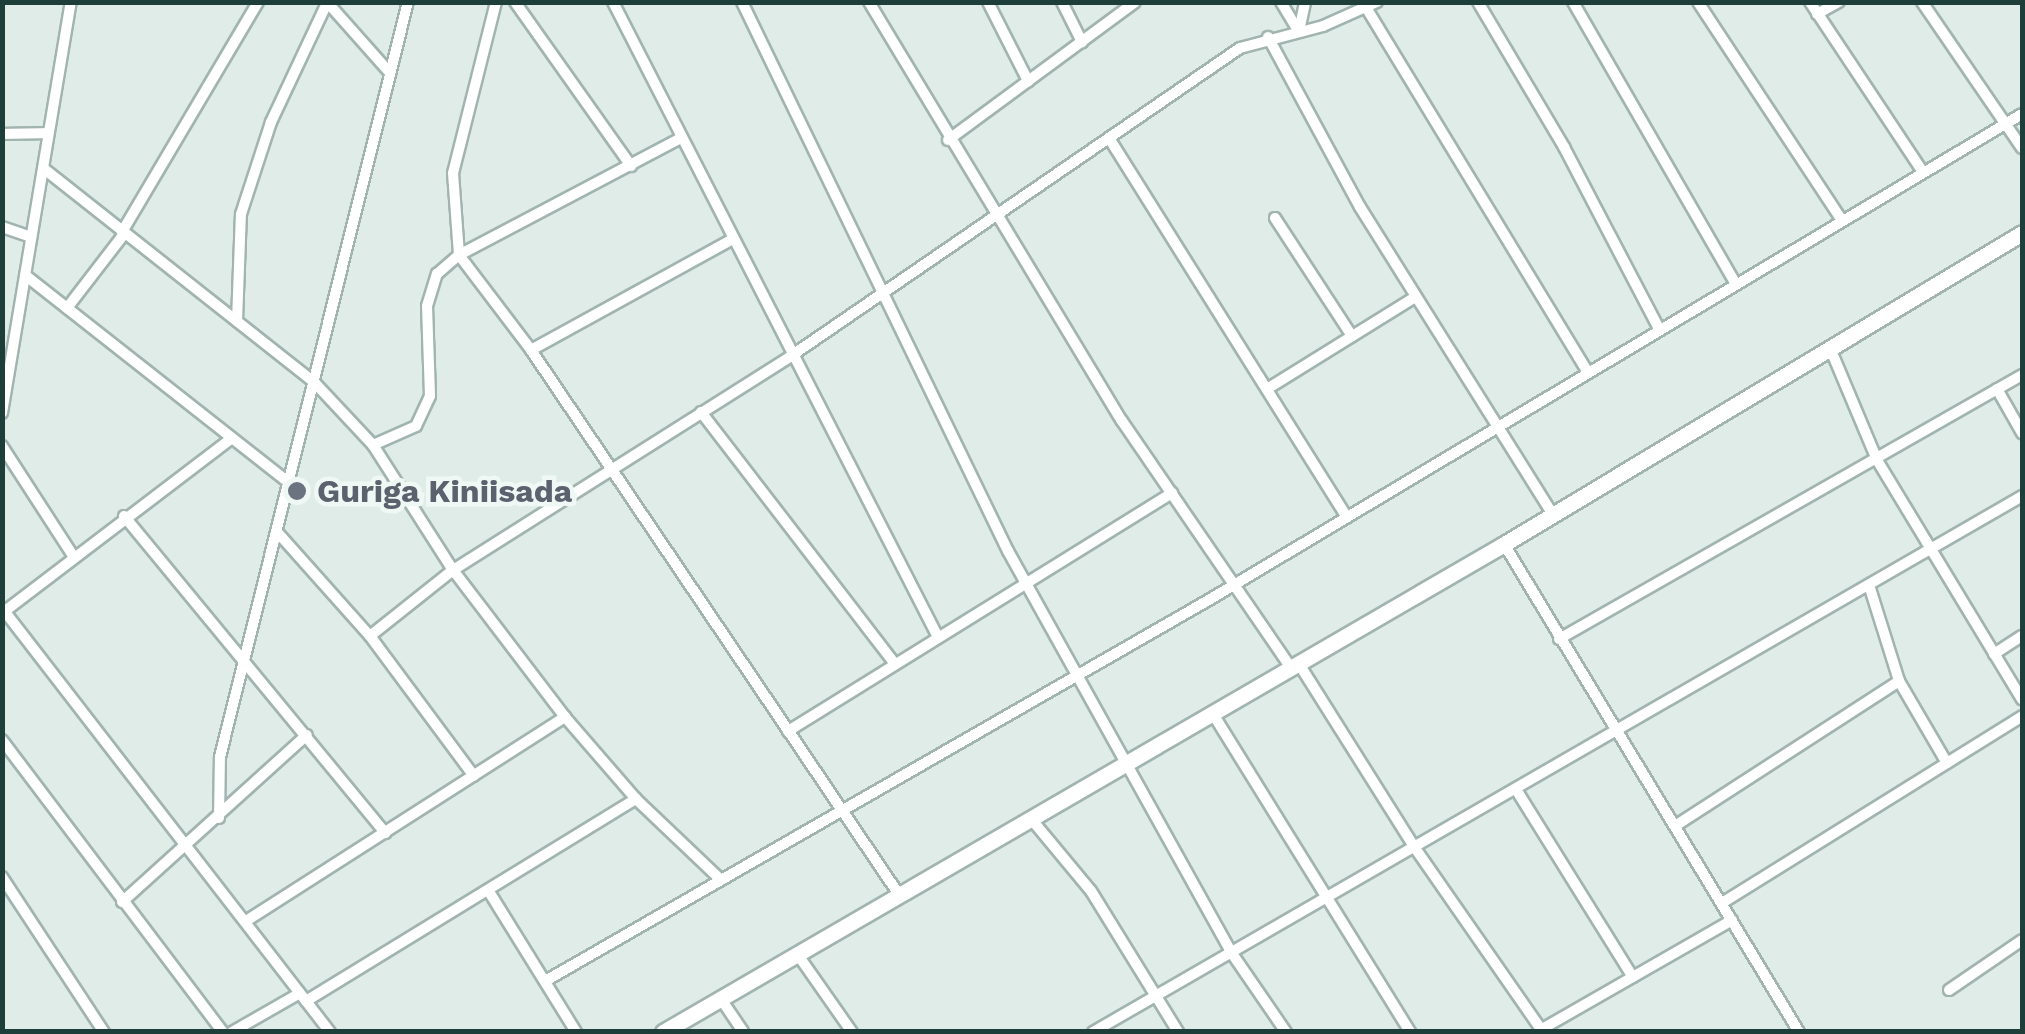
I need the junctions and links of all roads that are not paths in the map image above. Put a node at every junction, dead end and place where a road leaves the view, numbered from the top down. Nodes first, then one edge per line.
1 (70, 2) edge
2 (258, 2) edge
3 (408, 2) edge
4 (496, 2) edge
5 (514, 2) edge
6 (613, 2) edge
7 (742, 2) edge
8 (869, 2) edge
9 (988, 2) edge
10 (1062, 2) edge
11 (1134, 2) edge
12 (1281, 2) edge
13 (1305, 2) edge
14 (1478, 2) edge
15 (1573, 2) edge
16 (1698, 2) edge
17 (1810, 2) edge
18 (1838, 2) edge
19 (1922, 2) edge
20 (327, 3) edge
21 (1372, 6) edge
22 (1817, 14) junction
23 (1298, 32) junction
24 (1268, 38) junction
25 (1082, 42) junction
26 (390, 73) junction
27 (1028, 81) junction
28 (2022, 114) edge
29 (2006, 124) junction
30 (48, 133) junction
31 (2, 134) edge
32 (1110, 138) junction
33 (680, 139) junction
34 (948, 140) junction
35 (2022, 148) edge
36 (631, 166) junction
37 (42, 168) junction
38 (1923, 172) junction
39 (998, 215) junction
40 (1275, 218) dead end
41 (1842, 220) junction
42 (2, 228) edge
43 (123, 233) junction
44 (2022, 233) edge
45 (32, 237) junction
46 (731, 240) junction
47 (458, 255) junction
48 (25, 275) junction
49 (1736, 283) junction
50 (878, 292) junction
51 (1414, 298) junction
52 (67, 308) junction
53 (237, 321) junction
54 (2, 324) edge
55 (17, 326) junction
56 (1659, 329) junction
57 (1352, 336) junction
58 (1830, 348) junction
59 (531, 350) junction
60 (791, 356) junction
61 (1588, 372) junction
62 (2022, 375) edge
63 (316, 383) junction
64 (1267, 389) junction
65 (1997, 390) junction
66 (701, 412) junction
67 (2, 413) edge
68 (1497, 426) junction
69 (2022, 433) edge
70 (232, 438) junction
71 (373, 445) junction
72 (2, 446) edge
73 (1876, 460) junction
74 (610, 469) junction
75 (292, 485) junction
76 (1172, 493) junction
77 (2022, 496) edge
78 (1552, 513) junction
79 (124, 516) junction
80 (1347, 517) junction
81 (280, 534) junction
82 (1504, 544) junction
83 (1929, 549) junction
84 (72, 554) junction
85 (453, 570) junction
86 (1024, 582) junction
87 (1235, 584) junction
88 (1869, 585) junction
89 (4, 609) edge
90 (370, 636) junction
91 (2022, 636) edge
92 (938, 637) junction
93 (1560, 640) junction
94 (1994, 654) junction
95 (245, 662) junction
96 (894, 664) junction
97 (1295, 666) junction
98 (1075, 678) junction
99 (1898, 681) junction
100 (2022, 699) edge
101 (1213, 714) junction
102 (2022, 716) edge
103 (565, 717) junction
104 (788, 731) junction
105 (1619, 734) junction
106 (307, 735) junction
107 (2, 740) edge
108 (1947, 763) junction
109 (1125, 765) junction
110 (474, 776) junction
111 (1517, 791) junction
112 (636, 799) junction
113 (845, 811) junction
114 (219, 818) junction
115 (1032, 820) junction
116 (1674, 826) junction
117 (385, 833) junction
118 (190, 846) junction
119 (1414, 848) junction
120 (2, 877) edge
121 (720, 880) junction
122 (488, 890) junction
123 (900, 896) junction
124 (1324, 899) junction
125 (122, 902) junction
126 (1722, 903) junction
127 (1732, 920) junction
128 (246, 922) junction
129 (2022, 940) edge
130 (1231, 952) junction
131 (798, 955) junction
132 (1632, 978) junction
133 (547, 980) junction
134 (1949, 990) dead end
135 (1154, 995) junction
136 (304, 997) junction
137 (721, 999) junction
138 (1542, 1030) edge
139 (104, 1032) edge
140 (223, 1032) edge
141 (232, 1032) edge
142 (330, 1032) edge
143 (576, 1032) edge
144 (663, 1032) edge
145 (743, 1032) edge
146 (852, 1032) edge
147 (1093, 1032) edge
148 (1178, 1032) edge
149 (1286, 1032) edge
150 (1410, 1032) edge
151 (1799, 1032) edge

1 - 30 street
2 - 43 street
3 - 26 street
4 - 47 street
5 - 36 street
6 - 33 street
7 - 50 street
8 - 34 street
9 - 27 street
10 - 25 street
11 - 25 street
12 - 23 street
13 - 23 street
14 - 56 street
15 - 49 street
16 - 41 street
17 - 22 street
18 - 22 street
19 - 29 street
20 - 26 street
20 - 53 street
21 - 23 street
21 - 61 street
22 - 38 street
23 - 24 street
24 - 32 street
24 - 51 street
25 - 27 street
26 - 63 street
27 - 34 street
28 - 29 street
29 - 35 street
29 - 38 street
30 - 31 street
30 - 37 street
32 - 39 street
32 - 64 street
33 - 36 street
33 - 46 street
34 - 39 street
36 - 47 street
37 - 43 street
37 - 45 street
38 - 41 street
39 - 50 street
39 - 76 street
40 - 57 street
41 - 49 street
42 - 45 street
43 - 52 street
43 - 53 street
44 - 58 street
45 - 48 street
46 - 59 street
46 - 60 street
47 - 59 street
47 - 71 street
48 - 52 street
48 - 55 street
49 - 56 street
50 - 60 street
50 - 86 street
51 - 57 street
51 - 68 street
52 - 70 street
53 - 63 street
54 - 55 street
55 - 67 street
56 - 61 street
57 - 64 street
58 - 73 street
58 - 78 street
59 - 74 street
60 - 66 street
60 - 92 street
61 - 68 street
62 - 65 street
63 - 71 street
63 - 75 street
64 - 80 street
65 - 69 street
65 - 73 street
66 - 74 street
66 - 96 street
68 - 78 street
68 - 80 street
70 - 75 street
70 - 79 street
71 - 85 street
72 - 84 street
73 - 83 street
73 - 93 street
74 - 85 street
74 - 104 street
75 - 81 street
76 - 86 street
76 - 87 street
77 - 83 street
78 - 82 street
79 - 84 street
79 - 95 street
80 - 87 street
81 - 90 street
81 - 95 street
82 - 93 street
82 - 97 street
83 - 88 street
83 - 94 street
84 - 89 street
85 - 90 street
85 - 103 street
86 - 92 street
86 - 98 street
87 - 97 street
87 - 98 street
88 - 99 street
88 - 105 street
89 - 118 street
90 - 110 street
91 - 94 street
92 - 96 street
93 - 105 street
94 - 100 street
95 - 106 street
95 - 114 street
96 - 104 street
97 - 101 street
97 - 119 street
98 - 109 street
98 - 113 street
99 - 108 street
99 - 116 street
101 - 109 street
101 - 124 street
102 - 108 street
103 - 110 street
103 - 112 street
104 - 113 street
105 - 111 street
105 - 116 street
106 - 114 street
106 - 117 street
107 - 125 street
108 - 126 street
109 - 115 street
109 - 130 street
110 - 117 street
111 - 119 street
111 - 132 street
112 - 121 street
112 - 122 street
113 - 121 street
113 - 123 street
114 - 118 street
115 - 123 street
115 - 135 street
116 - 126 street
117 - 128 street
118 - 125 street
118 - 128 street
119 - 124 street
119 - 138 street
120 - 139 street
121 - 133 street
122 - 133 street
122 - 136 street
123 - 131 street
124 - 130 street
124 - 150 street
125 - 140 street
126 - 127 street
127 - 132 street
127 - 151 street
128 - 136 street
129 - 134 street
130 - 135 street
130 - 149 street
131 - 137 street
131 - 146 street
132 - 138 street
133 - 143 street
135 - 147 street
135 - 148 street
136 - 141 street
136 - 142 street
137 - 144 street
137 - 145 street

